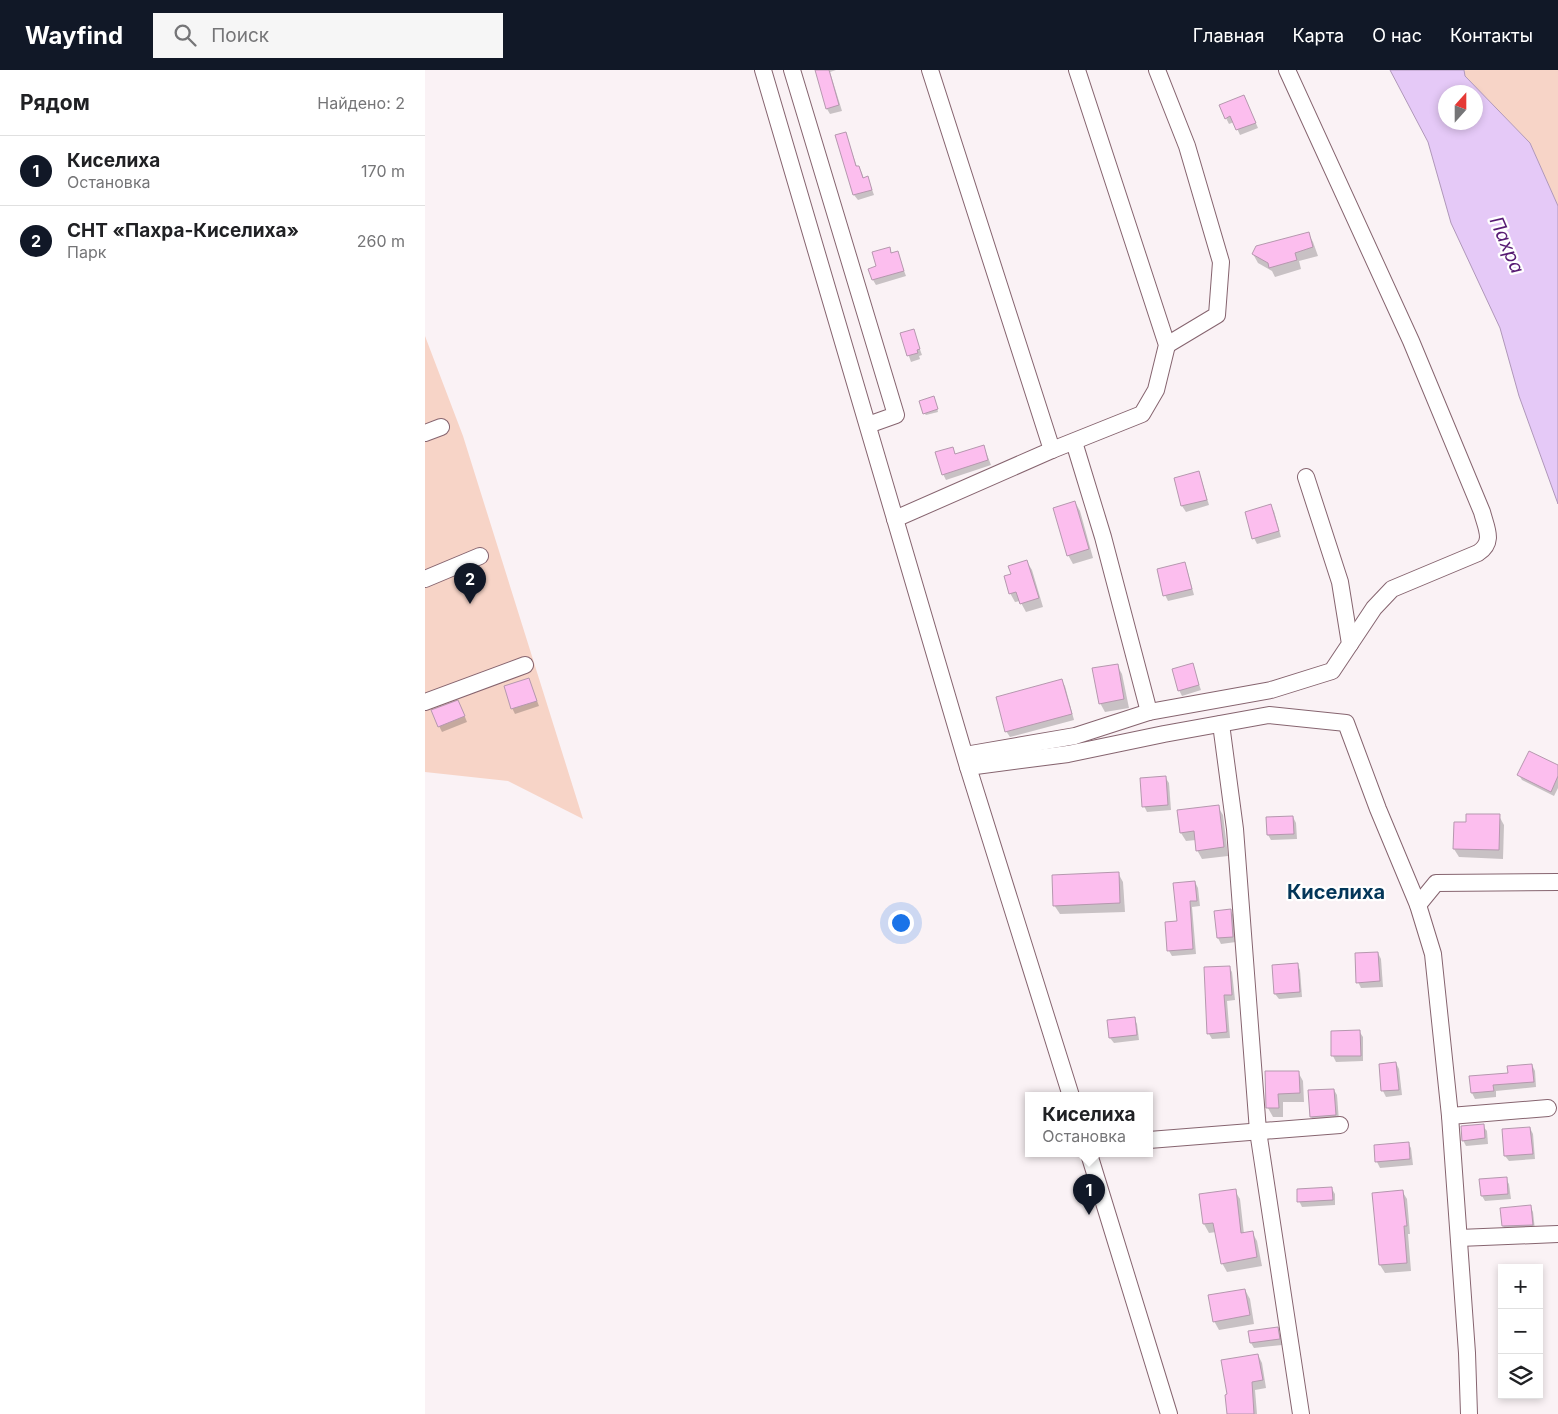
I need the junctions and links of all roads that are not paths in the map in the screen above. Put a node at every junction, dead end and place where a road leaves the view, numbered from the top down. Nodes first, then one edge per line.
1 (763, 70) edge
2 (792, 70) edge
3 (930, 70) edge
4 (1077, 70) edge
5 (1157, 70) edge
6 (1287, 70) edge
7 (1167, 345) junction
8 (867, 425) junction
9 (441, 427) dead end
10 (425, 433) edge
11 (1074, 442) junction
12 (1052, 450) junction
13 (1306, 477) dead end
14 (895, 519) junction
15 (480, 556) dead end
16 (425, 579) edge
17 (1350, 644) junction
18 (525, 665) dead end
19 (425, 702) edge
20 (1149, 712) junction
21 (1221, 724) junction
22 (967, 761) junction
23 (1558, 882) edge
24 (1418, 905) junction
25 (1070, 1092) edge
26 (1548, 1108) dead end
27 (1450, 1116) junction
28 (1340, 1125) dead end
29 (1259, 1131) junction
30 (1153, 1140) edge
31 (1090, 1157) edge
32 (1558, 1234) edge
33 (1459, 1238) junction
34 (1169, 1414) edge
35 (1301, 1414) edge
36 (1469, 1414) edge

1 - 8 street
2 - 8 street
3 - 12 street
4 - 7 street
5 - 7 street
6 - 17 street
7 - 11 street
8 - 14 street
9 - 10 street
11 - 12 street
11 - 20 street
12 - 14 street
13 - 17 street
14 - 22 street
15 - 16 street
17 - 20 street
18 - 19 street
20 - 22 street
21 - 22 street
21 - 24 street
21 - 29 street
22 - 25 street
23 - 24 street
24 - 27 street
26 - 27 street
27 - 33 street
28 - 29 street
29 - 30 street
29 - 35 street
31 - 34 street
32 - 33 street
33 - 36 street

